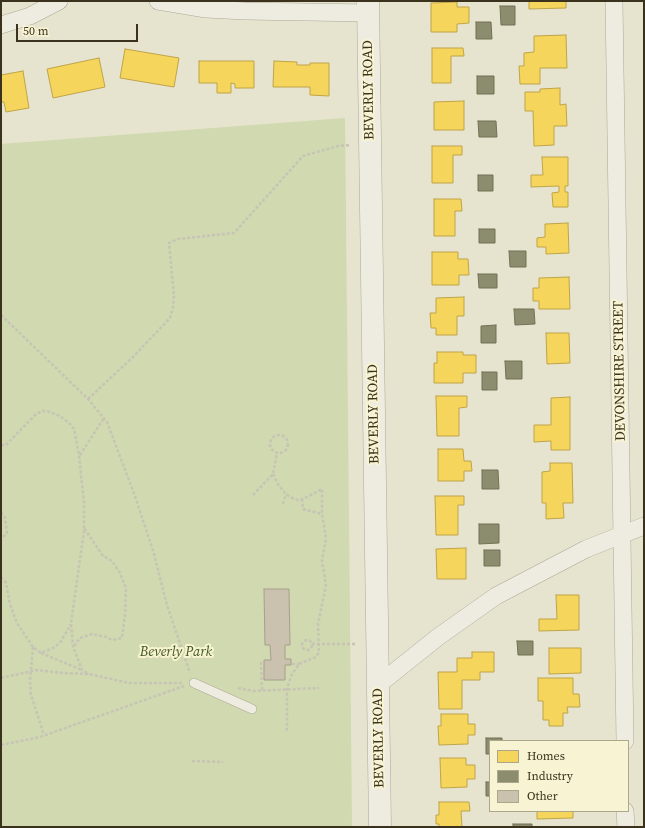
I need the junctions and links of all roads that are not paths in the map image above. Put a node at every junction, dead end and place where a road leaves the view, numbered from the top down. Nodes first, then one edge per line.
1 (59, 1) edge
2 (158, 1) edge
3 (614, 1) edge
4 (368, 7) edge
5 (1, 25) edge
6 (644, 526) edge
7 (622, 535) junction
8 (194, 683) road end
9 (378, 685) junction
10 (252, 709) dead end
11 (625, 740) edge
12 (626, 812) edge
13 (380, 827) edge
14 (626, 827) edge

1 - 5 street
2 - 4 street
3 - 7 street, DEVONSHIRE STREET
4 - 9 street, BEVERLY ROAD
6 - 7 street
7 - 9 street
7 - 11 street, DEVONSHIRE STREET
8 - 10 lane
9 - 13 street, BEVERLY ROAD
12 - 14 street

